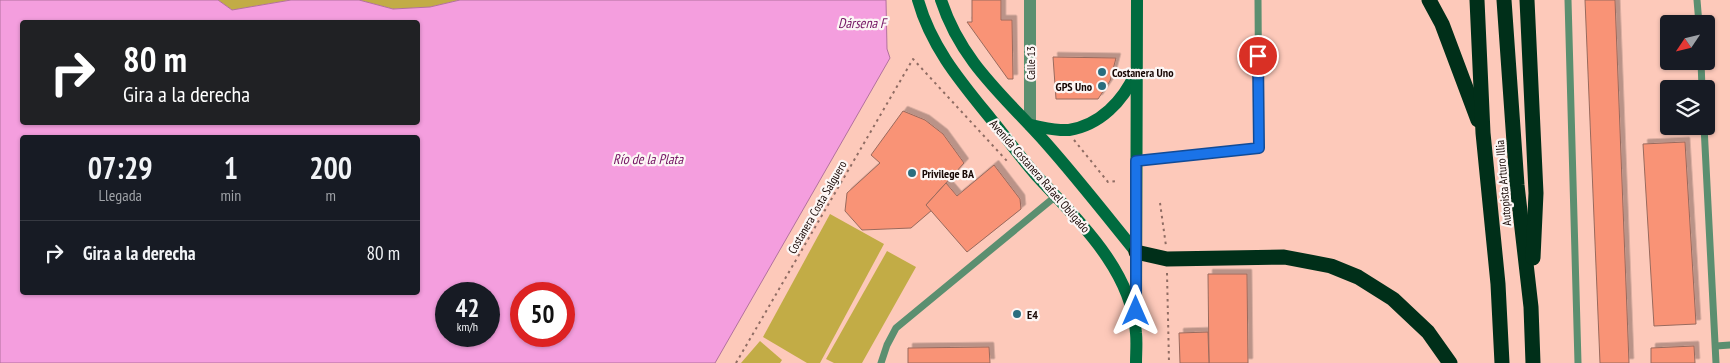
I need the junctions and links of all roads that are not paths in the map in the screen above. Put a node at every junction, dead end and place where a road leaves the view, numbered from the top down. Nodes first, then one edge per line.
1 (918, 0) edge
2 (941, 0) edge
3 (1030, 0) edge
4 (1137, 0) edge
5 (1258, 0) edge
6 (1429, 0) edge
7 (1477, 0) edge
8 (1504, 0) edge
9 (1528, 0) edge
10 (1568, 0) edge
11 (1698, 0) edge
12 (1699, 15) edge
13 (1137, 69) junction
14 (1030, 125) junction
15 (1483, 133) junction
16 (1704, 135) edge
17 (1136, 161) junction
18 (1056, 196) junction
19 (1136, 252) junction
20 (1531, 307) junction
21 (1136, 331) junction
22 (1730, 345) edge
23 (1716, 346) junction
24 (881, 363) edge
25 (1136, 363) edge
26 (1450, 363) edge
27 (1502, 363) edge
28 (1533, 363) edge
29 (1578, 363) edge
30 (1716, 363) edge

1 - 18 main road, Avenida Costanera Rafael Obligado
2 - 14 main road, Avenida Costanera Rafael Obligado
3 - 14 street, Calle 13
4 - 13 main road
5 - 17 lane
6 - 15 highway
7 - 15 highway, Autopista Arturo Illia
8 - 20 highway, Autopista Arturo Illia
9 - 20 highway
10 - 29 lane
11 - 12 lane
13 - 14 main road
13 - 17 main road
14 - 19 main road, Avenida Costanera Rafael Obligado
15 - 27 highway, Autopista Arturo Illia
16 - 23 lane
17 - 19 main road
18 - 21 main road, Avenida Costanera Rafael Obligado
18 - 24 lane
19 - 21 main road
19 - 26 highway
20 - 28 highway, Autopista Arturo Illia
21 - 25 main road, Avenida Costanera Rafael Obligado
22 - 23 lane
23 - 30 lane

